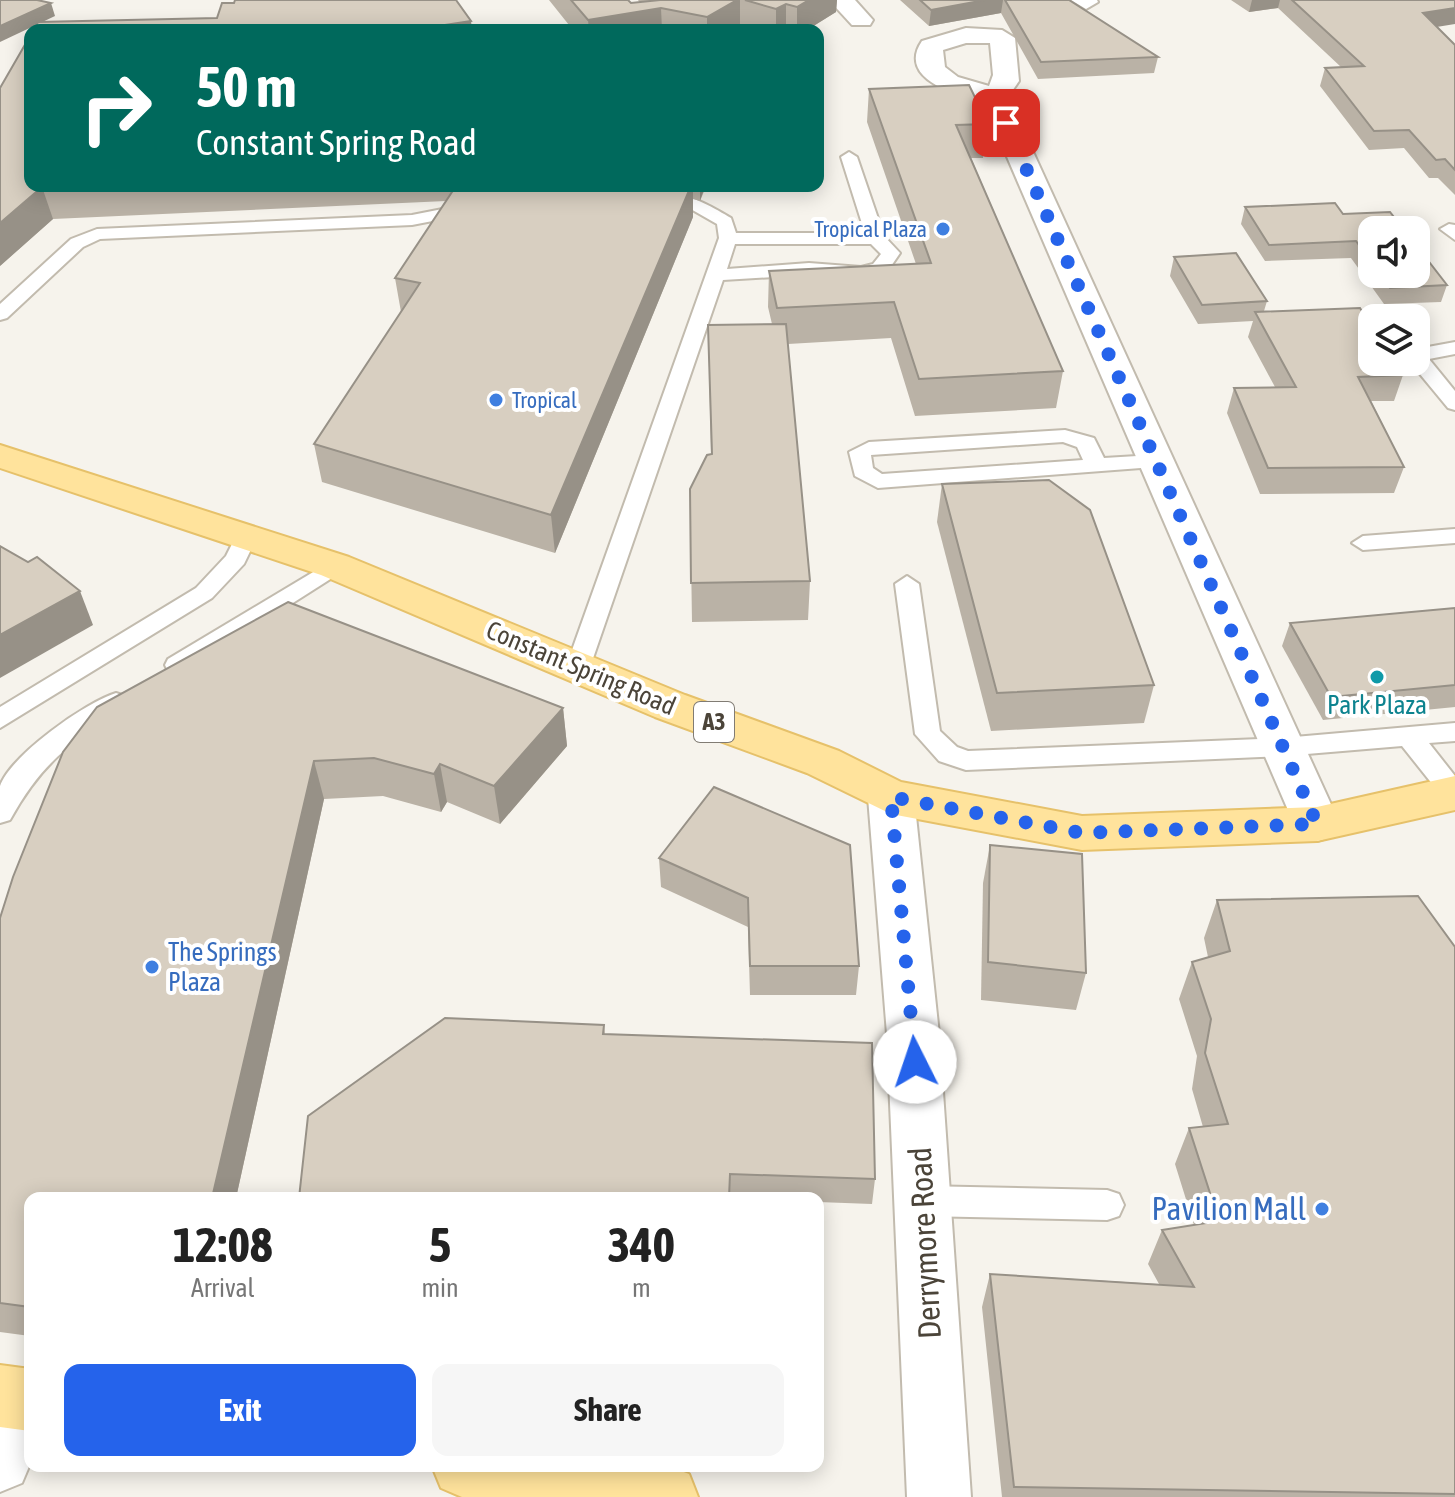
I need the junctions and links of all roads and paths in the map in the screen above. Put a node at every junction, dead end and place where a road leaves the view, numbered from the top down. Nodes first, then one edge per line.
1 (841, 0) edge
2 (861, 20) dead end
3 (994, 95) dead end
4 (849, 157) dead end
5 (633, 199) edge
6 (489, 207) edge
7 (728, 238) junction
8 (876, 238) junction
9 (715, 275) junction
10 (0, 314) edge
11 (1455, 348) edge
12 (1455, 403) edge
13 (0, 456) edge
14 (1154, 461) junction
15 (1096, 464) junction
16 (1455, 536) edge
17 (246, 537) junction
18 (1363, 543) dead end
19 (335, 566) junction
20 (907, 584) dead end
21 (578, 667) junction
22 (158, 677) edge
23 (132, 693) edge
24 (0, 719) edge
25 (1455, 732) edge
26 (1410, 738) junction
27 (1283, 747) junction
28 (1455, 793) edge
29 (891, 797) junction
30 (0, 813) edge
31 (1317, 824) junction
32 (922, 1201) junction
33 (1107, 1205) dead end
34 (17, 1398) edge
35 (0, 1461) edge
36 (502, 1472) edge
37 (666, 1497) edge
38 (939, 1497) edge

1 - 2 street
3 - 14 street
4 - 8 lane
5 - 7 lane
6 - 10 lane
7 - 8 lane
7 - 9 lane
8 - 9 lane
9 - 21 lane
11 - 12 lane
13 - 17 main road, Constant Spring Road / A3
14 - 15 lane
14 - 27 street
15 - 15 lane
16 - 18 lane
17 - 19 main road, Constant Spring Road / A3
17 - 24 lane
19 - 21 main road, Constant Spring Road / A3
19 - 22 lane
20 - 27 lane
21 - 29 main road, Constant Spring Road / A3
23 - 30 lane
25 - 26 lane
26 - 27 lane
26 - 28 lane
27 - 31 street
28 - 31 main road, Constant Spring Road / A3
29 - 31 main road, Constant Spring Road / A3
29 - 32 street, Derrymore Road
32 - 33 lane
32 - 38 street, Derrymore Road
34 - 35 street
36 - 37 main road

